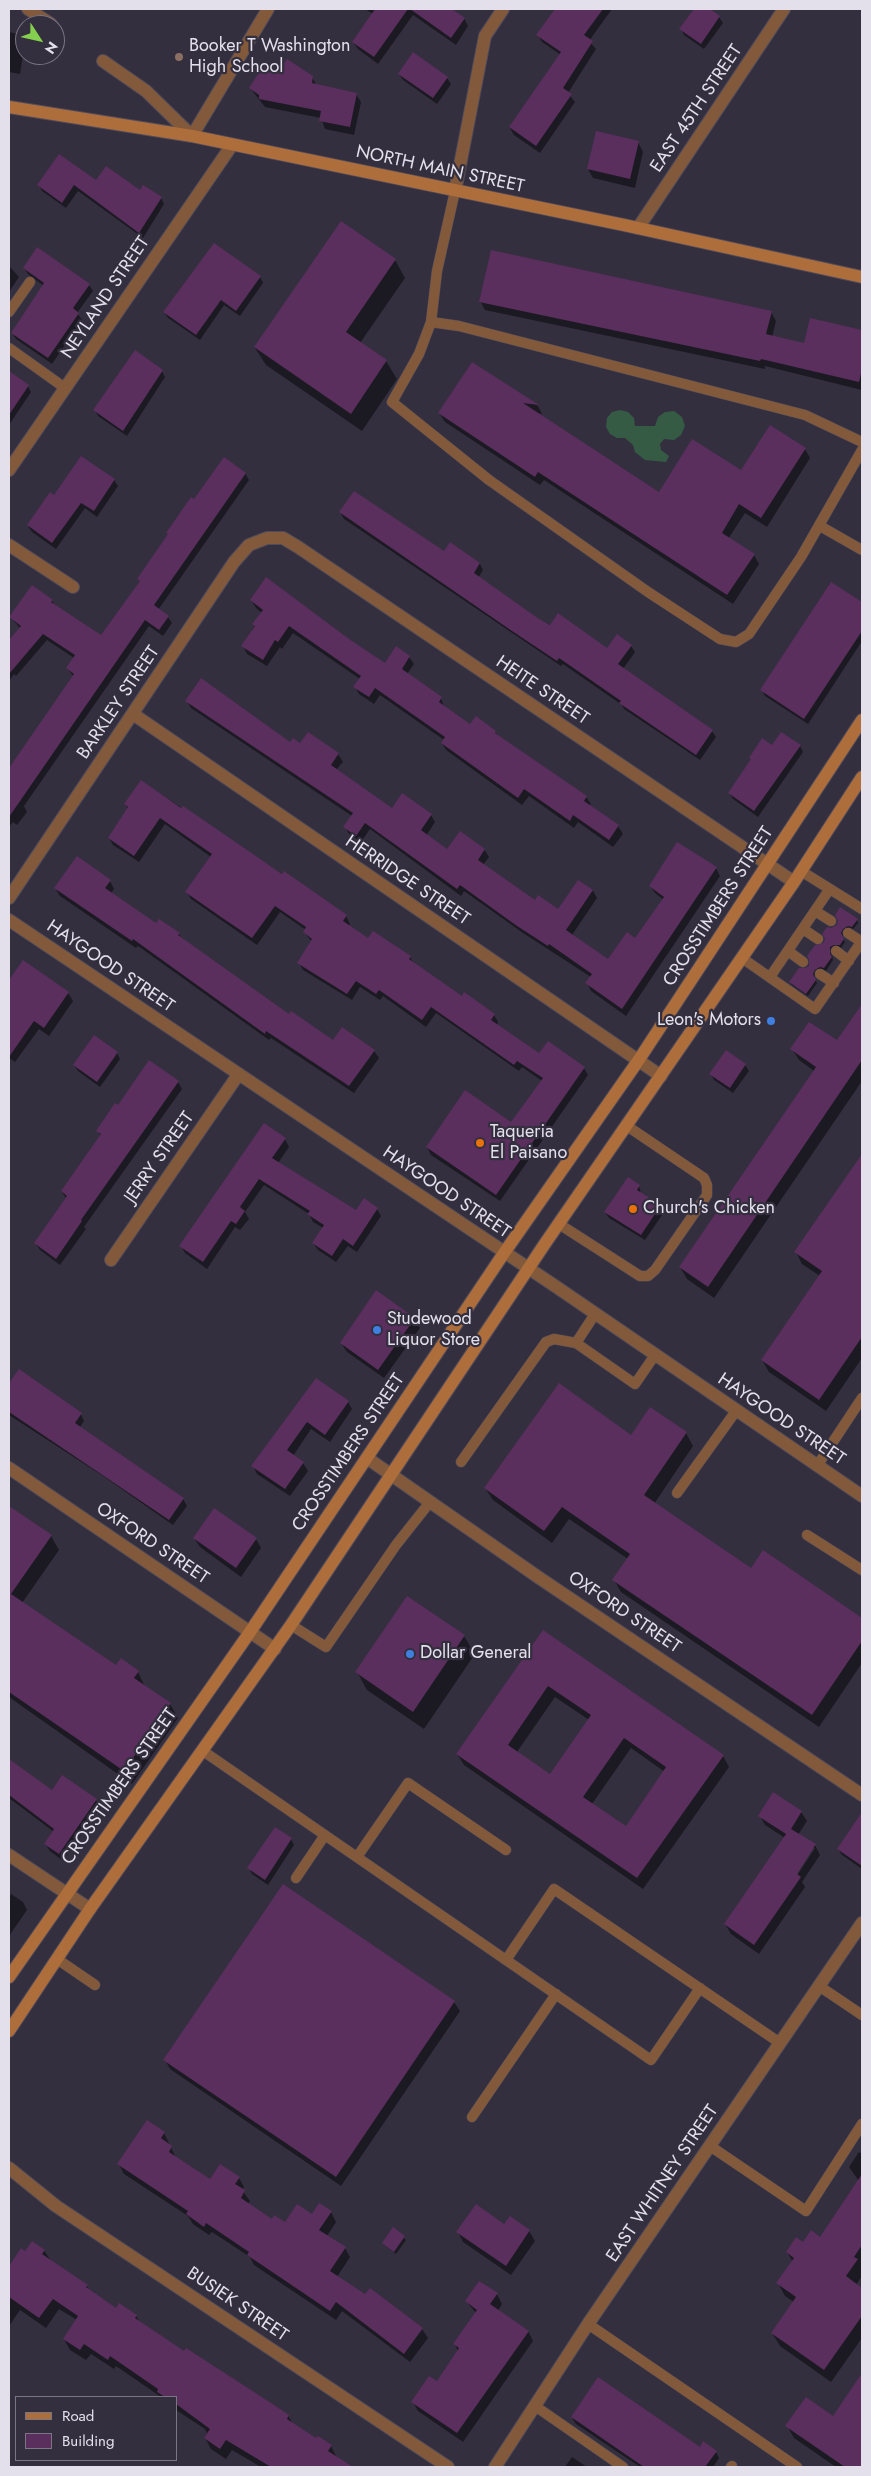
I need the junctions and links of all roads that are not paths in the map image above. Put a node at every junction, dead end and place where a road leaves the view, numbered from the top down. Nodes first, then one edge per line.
1 (268, 9) edge
2 (503, 9) edge
3 (784, 9) edge
4 (103, 61) dead end
5 (9, 108) edge
6 (192, 136) junction
7 (232, 145) junction
8 (455, 191) junction
9 (638, 228) junction
10 (862, 277) edge
11 (30, 282) dead end
12 (9, 312) edge
13 (431, 322) junction
14 (9, 348) edge
15 (65, 388) junction
16 (862, 442) edge
17 (862, 450) edge
18 (9, 470) edge
19 (820, 526) junction
20 (267, 538) joint
21 (9, 545) edge
22 (862, 550) edge
23 (73, 587) dead end
24 (133, 714) junction
25 (862, 720) edge
26 (862, 777) edge
27 (767, 864) junction
28 (801, 871) junction
29 (794, 882) junction
30 (829, 890) junction
31 (9, 898) edge
32 (862, 909) edge
33 (815, 911) junction
34 (9, 920) edge
35 (831, 921) dead end
36 (803, 928) junction
37 (848, 933) dead end
38 (818, 939) dead end
39 (862, 941) edge
40 (836, 951) dead end
41 (788, 952) junction
42 (742, 958) junction
43 (849, 961) junction
44 (803, 962) dead end
45 (820, 974) dead end
46 (770, 977) junction
47 (834, 983) junction
48 (638, 1061) junction
49 (238, 1075) junction
50 (661, 1076) junction
51 (627, 1126) junction
52 (559, 1224) junction
53 (504, 1253) junction
54 (111, 1260) dead end
55 (528, 1268) junction
56 (595, 1314) junction
57 (576, 1343) junction
58 (655, 1355) junction
59 (862, 1398) edge
60 (736, 1411) junction
61 (367, 1458) junction
62 (461, 1462) dead end
63 (817, 1466) junction
64 (9, 1468) edge
65 (392, 1476) junction
66 (677, 1493) dead end
67 (862, 1496) edge
68 (430, 1502) junction
69 (807, 1535) dead end
70 (862, 1570) edge
71 (292, 1625) junction
72 (250, 1632) junction
73 (275, 1649) junction
74 (203, 1751) junction
75 (862, 1795) edge
76 (325, 1835) junction
77 (506, 1850) dead end
78 (9, 1855) edge
79 (356, 1857) junction
80 (296, 1878) dead end
81 (66, 1894) junction
82 (90, 1909) junction
83 (862, 1923) edge
84 (57, 1959) junction
85 (506, 1960) junction
86 (9, 1978) edge
87 (95, 1985) dead end
88 (819, 1986) junction
89 (700, 1988) junction
90 (556, 1994) junction
91 (862, 2015) edge
92 (9, 2031) edge
93 (780, 2043) junction
94 (472, 2117) dead end
95 (862, 2124) edge
96 (710, 2146) junction
97 (9, 2168) edge
98 (588, 2324) junction
99 (535, 2406) junction
100 (448, 2467) edge
101 (495, 2467) edge
102 (623, 2467) edge
103 (797, 2467) edge

1 - 6 street
2 - 8 street
3 - 9 street, EAST 45TH STREET
4 - 6 street
5 - 6 main road, NORTH MAIN STREET
6 - 7 main road, NORTH MAIN STREET
7 - 8 main road, NORTH MAIN STREET
7 - 15 street, NEYLAND STREET
8 - 9 main road, NORTH MAIN STREET
8 - 13 lane
9 - 10 main road, NORTH MAIN STREET
11 - 12 lane
13 - 16 lane
13 - 19 lane
14 - 15 lane
15 - 18 street, NEYLAND STREET
17 - 19 lane
19 - 22 lane
20 - 24 street, BARKLEY STREET
20 - 27 street, HEITE STREET
21 - 23 street
24 - 31 street, BARKLEY STREET
24 - 48 street, HERRIDGE STREET
25 - 27 main road, CROSSTIMBERS STREET
26 - 28 main road
27 - 29 street, HEITE STREET
27 - 48 main road, CROSSTIMBERS STREET
28 - 29 main road
28 - 30 lane
29 - 42 main road
30 - 32 lane
30 - 33 lane
33 - 35 lane
33 - 36 lane
34 - 49 street, HAYGOOD STREET
36 - 38 lane
36 - 41 lane
37 - 39 lane
39 - 43 lane
40 - 43 lane
41 - 44 lane
41 - 46 lane
42 - 46 lane
42 - 50 main road
43 - 47 lane
45 - 47 lane
46 - 47 lane
48 - 50 street, HERRIDGE STREET
48 - 53 main road, CROSSTIMBERS STREET
49 - 53 street, HAYGOOD STREET
49 - 54 street, JERRY STREET
50 - 51 main road
51 - 52 main road
51 - 52 lane
52 - 55 main road
53 - 55 street, HAYGOOD STREET
53 - 61 main road, CROSSTIMBERS STREET
55 - 56 street, HAYGOOD STREET
55 - 65 main road
56 - 57 lane
56 - 58 street, HAYGOOD STREET
57 - 58 lane
57 - 62 lane
58 - 60 street, HAYGOOD STREET
59 - 63 lane
60 - 63 street, HAYGOOD STREET
60 - 66 lane
61 - 65 street, OXFORD STREET
61 - 72 main road, CROSSTIMBERS STREET
63 - 67 street, HAYGOOD STREET
64 - 72 street, OXFORD STREET
65 - 68 street, OXFORD STREET
65 - 71 main road
68 - 71 lane
68 - 75 street, OXFORD STREET
69 - 70 lane
71 - 73 main road
72 - 73 street, OXFORD STREET
72 - 81 main road, CROSSTIMBERS STREET
73 - 74 main road
74 - 76 lane
74 - 82 main road
76 - 79 lane
76 - 80 lane
77 - 79 lane
78 - 81 street
79 - 85 lane
81 - 82 street
81 - 86 main road, CROSSTIMBERS STREET
82 - 84 main road
83 - 88 street, EAST WHITNEY STREET
84 - 87 lane
84 - 92 main road
85 - 89 lane
85 - 90 lane
88 - 91 lane
88 - 93 street, EAST WHITNEY STREET
89 - 90 lane
89 - 93 lane
90 - 94 lane
93 - 96 street, EAST WHITNEY STREET
95 - 96 lane
96 - 98 street, EAST WHITNEY STREET
97 - 100 street, BUSIEK STREET
98 - 99 street, EAST WHITNEY STREET
98 - 103 lane
99 - 101 street, EAST WHITNEY STREET
99 - 102 lane

